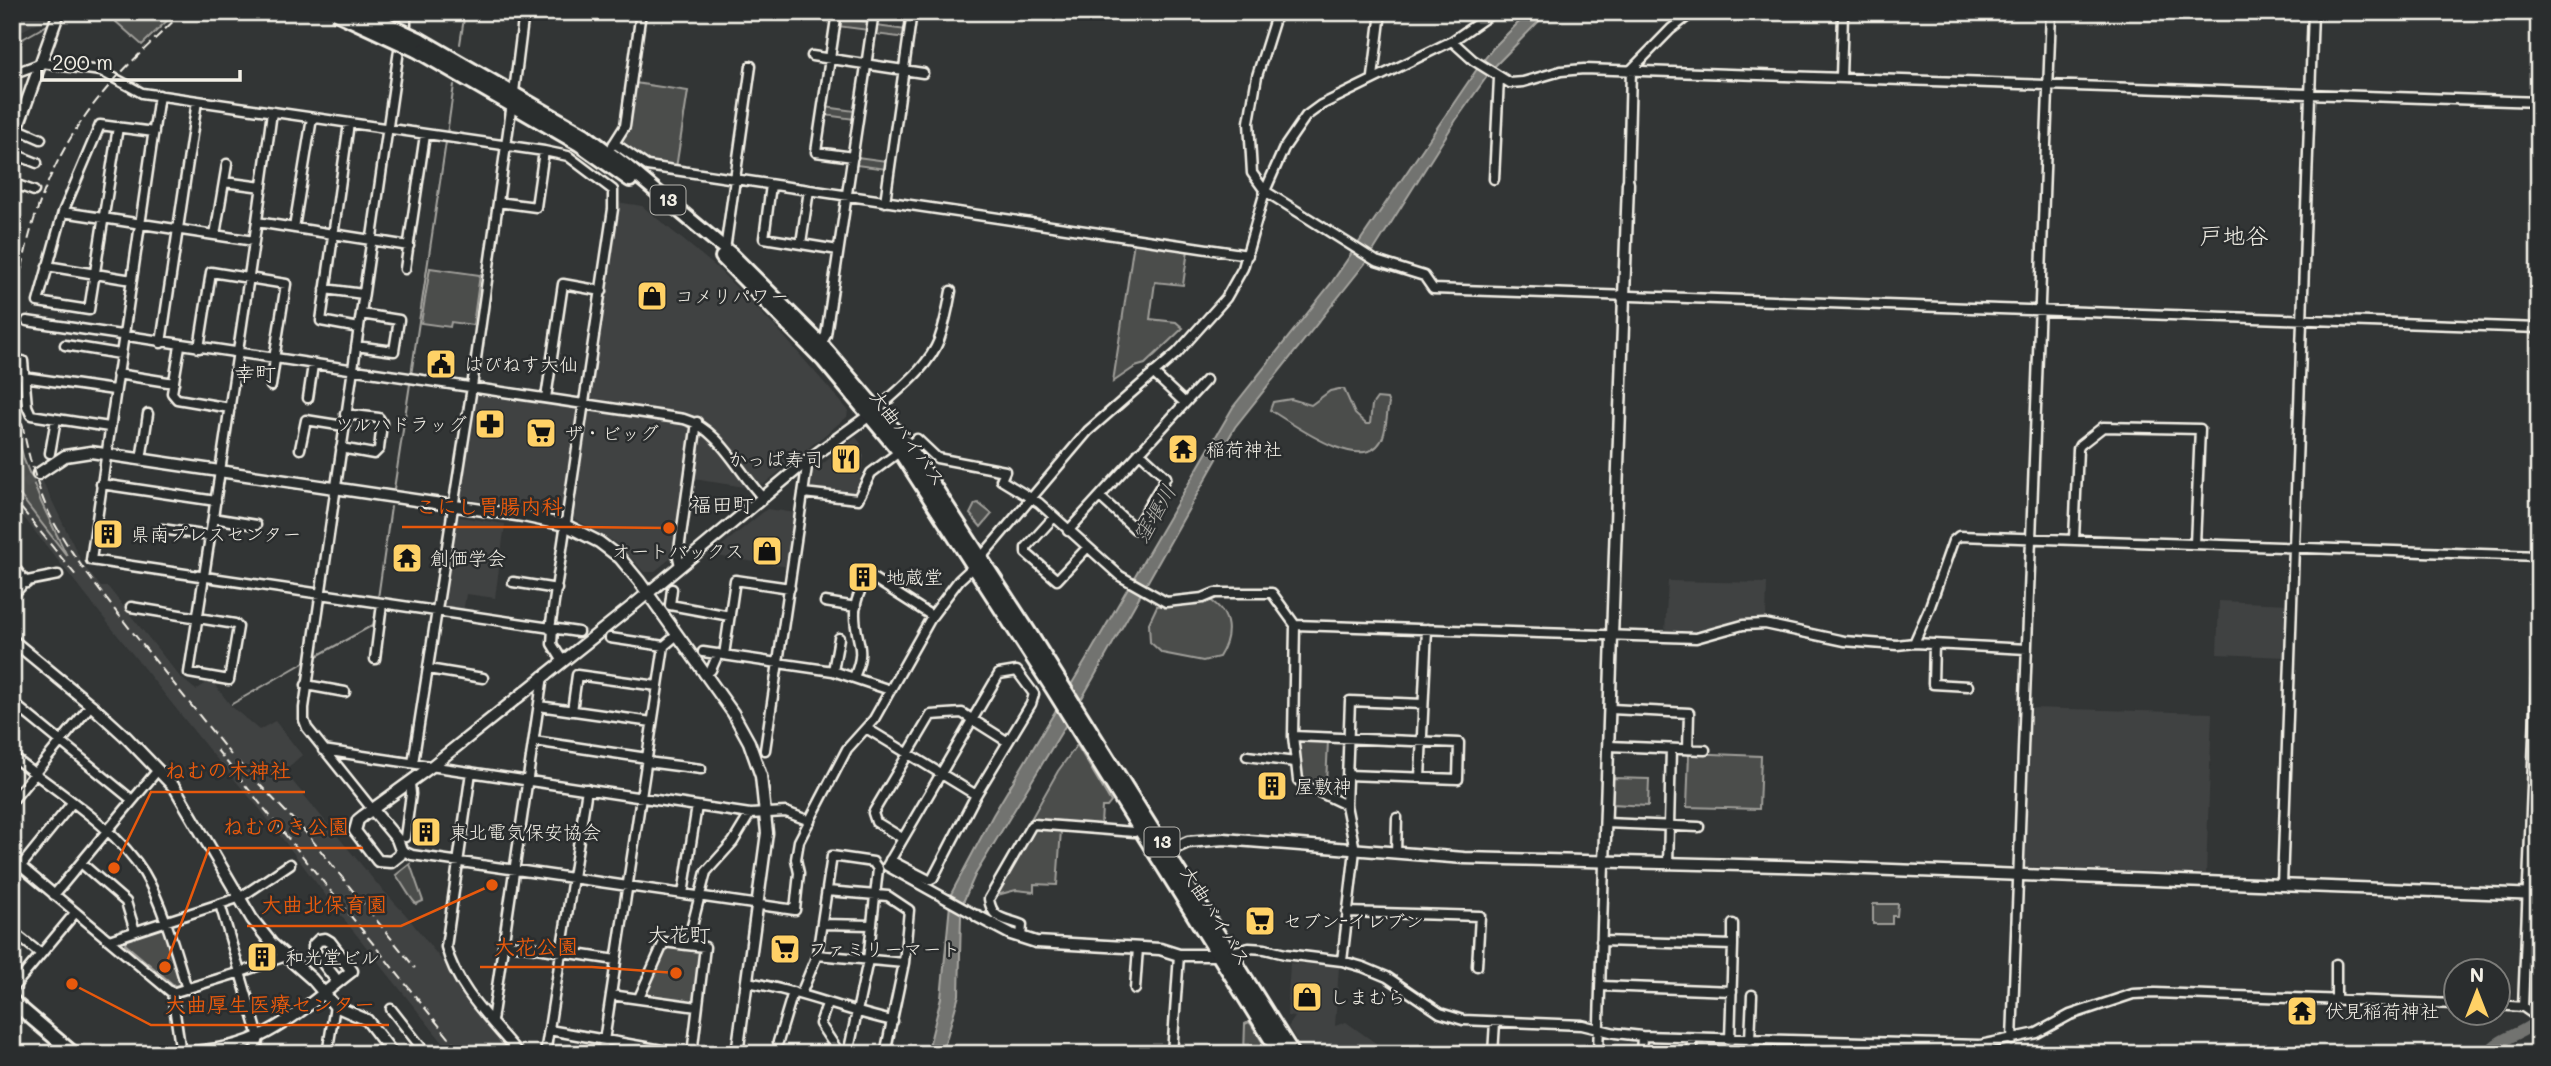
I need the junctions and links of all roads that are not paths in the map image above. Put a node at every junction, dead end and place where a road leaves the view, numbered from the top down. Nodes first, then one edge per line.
1 (59, 12) edge
2 (334, 12) edge
3 (361, 12) edge
4 (406, 12) edge
5 (524, 12) edge
6 (641, 12) edge
7 (837, 12) edge
8 (874, 12) edge
9 (912, 12) edge
10 (1277, 12) edge
11 (1381, 12) edge
12 (1494, 12) edge
13 (1693, 12) edge
14 (1838, 12) edge
15 (2050, 12) edge
16 (2313, 12) edge
17 (406, 25) dead end
18 (1452, 41) junction
19 (418, 44) junction
20 (399, 50) dead end
21 (812, 56) dead end
22 (830, 59) junction
23 (42, 63) junction
24 (866, 64) junction
25 (751, 66) dead end
26 (904, 70) junction
27 (1631, 70) junction
28 (923, 73) dead end
29 (12, 74) edge
30 (1373, 77) junction
31 (1498, 77) junction
32 (1841, 77) junction
33 (2048, 83) junction
34 (2311, 93) junction
35 (159, 95) junction
36 (513, 98) junction
37 (197, 101) junction
38 (2539, 102) edge
39 (272, 112) junction
40 (312, 118) junction
41 (349, 123) junction
42 (118, 127) junction
43 (18, 129) junction
44 (388, 129) junction
45 (154, 132) junction
46 (425, 135) junction
47 (41, 139) dead end
48 (12, 144) edge
49 (505, 147) junction
50 (544, 151) junction
51 (608, 152) junction
52 (12, 153) edge
53 (853, 157) junction
54 (37, 163) dead end
55 (227, 164) dead end
56 (593, 173) junction
57 (1494, 179) dead end
58 (734, 180) junction
59 (224, 182) junction
60 (12, 183) edge
61 (1628, 183) joint
62 (771, 185) junction
63 (262, 187) junction
64 (809, 190) junction
65 (34, 191) dead end
66 (1265, 191) junction
67 (847, 196) junction
68 (498, 202) junction
69 (885, 202) junction
70 (63, 212) junction
71 (104, 219) junction
72 (257, 222) junction
73 (141, 224) junction
74 (177, 229) junction
75 (293, 229) junction
76 (333, 234) junction
77 (215, 235) junction
78 (371, 240) junction
79 (254, 241) junction
80 (801, 243) junction
81 (409, 246) junction
82 (725, 250) junction
83 (838, 250) junction
84 (1248, 255) junction
85 (47, 265) junction
86 (405, 269) dead end
87 (95, 274) junction
88 (249, 277) junction
89 (132, 279) junction
90 (326, 289) junction
91 (602, 290) junction
92 (951, 291) dead end
93 (363, 294) junction
94 (1624, 297) junction
95 (2040, 311) junction
96 (361, 314) junction
97 (27, 321) dead end
98 (2302, 321) junction
99 (359, 328) junction
100 (2539, 328) edge
101 (124, 337) junction
102 (161, 343) junction
103 (821, 344) junction
104 (65, 345) dead end
105 (180, 346) junction
106 (356, 346) junction
107 (199, 348) junction
108 (120, 354) junction
109 (237, 354) junction
110 (275, 359) junction
111 (23, 360) dead end
112 (313, 365) junction
113 (352, 371) junction
114 (1153, 373) junction
115 (117, 374) junction
116 (24, 377) junction
117 (1206, 380) dead end
118 (174, 383) junction
119 (271, 386) dead end
120 (472, 387) junction
121 (114, 390) junction
122 (308, 398) dead end
123 (547, 398) junction
124 (1185, 403) junction
125 (584, 404) junction
126 (230, 408) junction
127 (874, 412) junction
128 (148, 414) dead end
129 (345, 414) junction
130 (56, 419) junction
131 (697, 422) junction
132 (344, 426) junction
133 (109, 427) junction
134 (341, 448) junction
135 (300, 449) dead end
136 (903, 449) junction
137 (1139, 452) junction
138 (50, 453) dead end
139 (106, 454) junction
140 (141, 460) junction
141 (808, 460) junction
142 (221, 472) junction
143 (38, 474) tunnel mouth
144 (101, 484) junction
145 (334, 488) junction
146 (803, 493) junction
147 (1100, 497) junction
148 (762, 498) junction
149 (1030, 498) junction
150 (216, 501) junction
151 (452, 505) junction
152 (1054, 517) junction
153 (213, 518) junction
154 (256, 525) dead end
155 (565, 525) junction
156 (162, 529) dead end
157 (1068, 531) junction
158 (210, 536) junction
159 (2032, 537) junction
160 (2074, 539) junction
161 (2195, 544) junction
162 (2294, 547) junction
163 (1087, 548) junction
164 (2539, 556) edge
165 (977, 562) junction
166 (12, 565) edge
167 (680, 566) junction
168 (58, 575) dead end
169 (204, 578) junction
170 (513, 582) dead end
171 (25, 583) junction
172 (12, 584) edge
173 (790, 588) junction
174 (556, 589) junction
175 (672, 589) dead end
176 (647, 593) junction
177 (318, 595) junction
178 (12, 596) edge
179 (825, 602) dead end
180 (382, 604) junction
181 (131, 607) dead end
182 (856, 607) junction
183 (436, 612) junction
184 (2539, 614) edge
185 (730, 615) junction
186 (932, 616) junction
187 (198, 618) junction
188 (1296, 625) junction
189 (552, 629) junction
190 (1427, 629) junction
191 (578, 632) tunnel mouth
192 (677, 635) junction
193 (1613, 635) junction
194 (610, 638) tunnel mouth
195 (839, 638) dead end
196 (12, 640) edge
197 (1914, 643) junction
198 (1934, 644) junction
199 (664, 646) junction
200 (2027, 649) junction
201 (703, 652) dead end
202 (721, 655) junction
203 (374, 659) dead end
204 (562, 660) junction
205 (779, 663) junction
206 (428, 669) junction
207 (833, 671) junction
208 (704, 674) junction
209 (543, 676) junction
210 (483, 677) dead end
211 (854, 677) junction
212 (306, 685) junction
213 (657, 686) junction
214 (1968, 686) dead end
215 (890, 690) junction
216 (345, 692) dead end
217 (12, 702) edge
218 (1423, 704) junction
219 (91, 705) junction
220 (539, 706) junction
221 (1611, 709) junction
222 (572, 711) junction
223 (972, 720) junction
224 (652, 722) junction
225 (866, 728) junction
226 (1087, 735) junction
227 (1293, 736) junction
228 (1349, 738) junction
229 (534, 741) junction
230 (61, 742) junction
231 (1007, 742) junction
232 (1421, 742) junction
233 (1609, 746) junction
234 (1671, 749) junction
235 (323, 750) junction
236 (765, 750) dead end
237 (1688, 750) junction
238 (1705, 750) dead end
239 (908, 754) junction
240 (12, 755) edge
241 (1247, 756) dead end
242 (647, 760) junction
243 (1295, 762) junction
244 (413, 763) junction
245 (432, 766) junction
246 (701, 769) dead end
247 (157, 771) junction
248 (471, 772) junction
249 (35, 774) junction
250 (942, 774) junction
251 (1347, 775) junction
252 (1420, 778) junction
253 (527, 780) junction
254 (410, 783) junction
255 (587, 789) junction
256 (976, 795) junction
257 (641, 797) junction
258 (131, 799) junction
259 (12, 801) edge
260 (72, 803) junction
261 (1346, 805) junction
262 (697, 806) junction
263 (372, 809) junction
264 (766, 813) junction
265 (750, 814) junction
266 (1397, 818) dead end
267 (810, 821) junction
268 (1606, 823) junction
269 (1669, 826) junction
270 (1699, 827) dead end
271 (106, 831) junction
272 (1134, 832) dead end
273 (405, 837) dead end
274 (902, 838) junction
275 (401, 850) junction
276 (1355, 850) junction
277 (1168, 851) junction
278 (1396, 853) junction
279 (12, 859) edge
280 (459, 862) junction
281 (81, 863) junction
282 (1604, 863) junction
283 (290, 864) dead end
284 (1668, 864) junction
285 (885, 865) junction
286 (21, 866) junction
287 (513, 869) junction
288 (2019, 876) junction
289 (573, 878) junction
290 (2283, 885) junction
291 (627, 886) junction
292 (827, 891) junction
293 (683, 894) junction
294 (54, 895) junction
295 (875, 895) junction
296 (2533, 895) edge
297 (241, 897) junction
298 (699, 897) junction
299 (220, 904) junction
300 (757, 905) junction
301 (1347, 912) junction
302 (75, 913) junction
303 (977, 916) joint
304 (164, 921) junction
305 (822, 924) junction
306 (1733, 924) dead end
307 (872, 925) junction
308 (12, 931) edge
309 (135, 931) junction
310 (1021, 937) junction
311 (109, 940) junction
312 (1601, 941) junction
313 (503, 943) junction
314 (687, 945) junction
315 (1733, 945) junction
316 (1138, 948) junction
317 (561, 953) junction
318 (41, 954) junction
319 (817, 954) junction
320 (1223, 954) junction
321 (1179, 955) junction
322 (286, 956) junction
323 (616, 960) junction
324 (868, 960) junction
325 (1342, 961) junction
326 (904, 963) junction
327 (2336, 964) dead end
328 (1478, 966) dead end
329 (241, 972) junction
330 (338, 982) dead end
331 (747, 982) junction
332 (1601, 986) junction
333 (12, 989) edge
334 (187, 989) junction
335 (1135, 989) dead end
336 (1732, 991) junction
337 (172, 992) junction
338 (324, 992) junction
339 (797, 993) junction
340 (611, 995) junction
341 (1752, 995) dead end
342 (639, 998) junction
343 (2336, 999) junction
344 (12, 1001) edge
345 (2442, 1003) edge
346 (827, 1004) junction
347 (335, 1006) junction
348 (697, 1007) junction
349 (2512, 1007) edge
350 (2523, 1007) junction
351 (391, 1009) dead end
352 (857, 1013) junction
353 (2536, 1016) edge
354 (492, 1021) junction
355 (893, 1021) junction
356 (1495, 1022) junction
357 (549, 1030) junction
358 (1599, 1030) junction
359 (1642, 1036) junction
360 (259, 1037) junction
361 (1692, 1038) junction
362 (604, 1039) junction
363 (1730, 1040) junction
364 (1750, 1040) junction
365 (2012, 1040) junction
366 (778, 1042) dead end
367 (181, 1053) edge
368 (673, 1053) edge
369 (74, 1054) edge
370 (162, 1054) edge
371 (255, 1054) edge
372 (327, 1054) edge
373 (393, 1054) edge
374 (420, 1054) edge
375 (519, 1054) edge
376 (545, 1054) edge
377 (602, 1054) edge
378 (685, 1054) edge
379 (692, 1054) edge
380 (737, 1054) edge
381 (840, 1054) edge
382 (848, 1054) edge
383 (885, 1054) edge
384 (1172, 1054) edge
385 (1280, 1054) edge
386 (1293, 1054) edge
387 (1493, 1054) edge
388 (1598, 1054) edge
389 (1642, 1054) edge
390 (1692, 1054) edge

1 - 23 street
2 - 19 main road, 大曲バイパス / 13, bridge
3 - 19 main road, 大曲バイパス / 13, bridge
4 - 17 street
5 - 36 street
6 - 51 street
7 - 22 street
8 - 24 street
9 - 26 street
10 - 66 street
11 - 30 street
12 - 18 street
13 - 27 street
14 - 32 street
15 - 33 street
16 - 34 street
18 - 30 street
18 - 31 street
19 - 36 main road, 大曲バイパス / 13
20 - 44 street
21 - 22 street
22 - 24 street
22 - 53 street
23 - 29 street
23 - 35 street
23 - 43 street
24 - 26 street
24 - 53 street
25 - 58 street
26 - 28 street
26 - 69 street
27 - 31 street
27 - 32 street
27 - 61 street
30 - 66 street
31 - 57 street
32 - 33 street
33 - 34 street
33 - 95 street
34 - 38 street
34 - 98 street
35 - 37 street
35 - 45 street
36 - 49 street
36 - 51 main road, 大曲バイパス / 13
37 - 39 street
37 - 74 street
39 - 40 street
39 - 63 street
40 - 41 street
40 - 75 street
41 - 44 street
41 - 76 street
42 - 45 street
42 - 70 street
42 - 71 street
43 - 47 street
43 - 48 street
44 - 46 street
44 - 78 street
45 - 73 street
46 - 49 street
46 - 81 street
49 - 50 street
49 - 68 street
50 - 56 street
50 - 68 street
51 - 56 street
51 - 58 street
51 - 82 main road, 大曲バイパス / 13
51 - 127 main road, 大曲バイパス / 13
52 - 54 street
53 - 67 street
55 - 59 street
56 - 91 street
58 - 62 street
58 - 82 street
59 - 63 street
59 - 77 street
60 - 65 street
61 - 94 street
62 - 64 street
62 - 80 street
63 - 72 street
64 - 67 street
64 - 80 street
66 - 84 street
66 - 94 street
67 - 69 street
67 - 83 street
68 - 120 street
69 - 84 street
70 - 71 street
70 - 85 street
71 - 73 street
71 - 87 street
72 - 75 street
72 - 79 street
73 - 74 street
73 - 89 street
74 - 77 street
74 - 102 street
75 - 76 street
76 - 78 street
76 - 90 street
77 - 79 street
78 - 81 street
78 - 93 street
79 - 88 street
80 - 83 street
81 - 86 street
82 - 103 main road, 大曲バイパス / 13
83 - 103 street
84 - 114 street
85 - 87 street
85 - 87 street
87 - 89 street
88 - 107 street
88 - 109 street
88 - 110 street
89 - 101 street
90 - 93 street
90 - 99 street
91 - 123 street
91 - 125 street
92 - 127 street
93 - 96 street
94 - 95 street
94 - 193 street
95 - 98 street
95 - 159 street
96 - 99 street
96 - 106 street
97 - 101 street
98 - 100 street
98 - 162 street
99 - 106 street
101 - 102 street
101 - 108 street
102 - 105 street
103 - 127 main road, 大曲バイパス / 13
104 - 108 street
105 - 107 street
105 - 118 street
106 - 113 street
107 - 109 street
108 - 115 street
109 - 110 street
109 - 126 street
110 - 112 street
110 - 119 street
111 - 116 street
112 - 113 street
112 - 122 street
113 - 120 street
113 - 129 street
114 - 124 street
114 - 149 street
115 - 118 street
115 - 121 street
116 - 121 street
116 - 130 street
117 - 124 street
118 - 126 street
120 - 123 street
120 - 151 street
121 - 133 street
123 - 125 street
124 - 137 street
125 - 131 street
125 - 155 street
126 - 142 street
127 - 136 main road, 大曲バイパス / 13
127 - 141 street
128 - 140 street
129 - 132 street
129 - 134 street
130 - 133 street
130 - 138 street
131 - 148 street
131 - 167 street
132 - 134 street
132 - 135 street
133 - 139 street
134 - 145 street
136 - 146 street
136 - 149 street
136 - 165 main road, 大曲バイパス / 13
137 - 147 street
137 - 147 street
139 - 140 street
139 - 143 street
139 - 144 street
140 - 142 street
141 - 146 street
141 - 148 street
142 - 145 street
142 - 150 street
144 - 150 street
144 - 169 street
145 - 151 street
145 - 177 street
146 - 173 street
147 - 157 street
148 - 167 street
149 - 152 street
149 - 165 street
150 - 153 street
151 - 155 street
151 - 183 street
152 - 157 street
152 - 163 street
153 - 154 street
153 - 158 street
155 - 174 street
155 - 176 street
156 - 158 street
157 - 163 street
158 - 169 street
159 - 160 street
159 - 197 street
159 - 200 street
160 - 161 street
160 - 161 street
161 - 162 street
162 - 164 street
162 - 290 street
163 - 188 street
165 - 186 street
165 - 226 main road, 大曲バイパス / 13
166 - 171 street
167 - 176 street
168 - 171 street
169 - 177 street
169 - 187 street
170 - 174 street
171 - 172 street
171 - 178 street
173 - 185 street
173 - 205 street
174 - 189 street
175 - 185 street
176 - 192 street
176 - 204 street
177 - 180 street
177 - 212 street
179 - 182 street
180 - 183 street
180 - 203 street
181 - 187 street
182 - 186 street
182 - 211 street
183 - 189 street
183 - 206 street
184 - 296 street
185 - 202 street
186 - 215 street
187 - 187 street
188 - 190 street
188 - 227 street
189 - 191 street
189 - 204 street
190 - 193 street
190 - 218 street
192 - 199 street
192 - 208 street
193 - 197 street
193 - 221 street
194 - 199 street
195 - 207 street
196 - 219 street
197 - 198 street
198 - 200 street
198 - 214 street
199 - 213 street
200 - 288 street
201 - 202 street
202 - 205 street
202 - 208 street
204 - 209 street
205 - 207 street
205 - 236 street
206 - 210 street
206 - 244 street
207 - 211 street
208 - 264 street
209 - 220 street
209 - 245 street
211 - 215 street
212 - 216 street
212 - 235 street
213 - 222 street
213 - 224 street
215 - 225 street
217 - 230 street
218 - 228 street
218 - 232 street
219 - 230 street
219 - 247 street
220 - 222 street
220 - 229 street
221 - 233 street
221 - 237 street
222 - 224 street
223 - 231 street
223 - 231 street
223 - 239 street
223 - 250 street
224 - 242 street
225 - 239 street
225 - 267 street
226 - 277 main road, 大曲バイパス / 13
226 - 320 main road, 大曲バイパス / 13
227 - 228 street
227 - 243 street
228 - 232 street
228 - 251 street
229 - 242 street
229 - 253 street
230 - 249 street
230 - 258 street
231 - 256 street
232 - 252 street
232 - 252 street
233 - 234 street
233 - 268 street
234 - 237 street
234 - 269 street
235 - 244 street
235 - 263 street
237 - 238 street
239 - 250 street
239 - 274 street
240 - 249 street
241 - 243 street
242 - 246 street
242 - 257 street
243 - 261 street
244 - 245 street
245 - 248 street
245 - 254 street
247 - 258 street
247 - 297 street
248 - 253 street
248 - 280 street
249 - 259 street
249 - 260 street
250 - 256 street
250 - 274 street
251 - 252 street
251 - 261 street
253 - 255 street
253 - 287 street
254 - 263 street
254 - 273 street
255 - 257 street
255 - 289 street
256 - 285 street
257 - 262 street
257 - 291 street
258 - 271 street
260 - 271 street
260 - 286 street
261 - 276 street
262 - 265 street
262 - 293 street
263 - 275 street
263 - 275 street
264 - 265 street
264 - 267 street
264 - 300 street
265 - 298 street
266 - 278 street
267 - 300 street
268 - 269 street
268 - 282 street
269 - 270 street
269 - 284 street
271 - 281 street
271 - 304 street
272 - 310 street
274 - 285 street
275 - 280 street
276 - 277 street
276 - 278 street
276 - 301 street
277 - 320 main road, 大曲バイパス / 13
278 - 282 street
279 - 286 street
280 - 287 street
280 - 354 street
281 - 294 street
281 - 309 street
282 - 284 street
282 - 312 street
283 - 297 street
284 - 288 street
285 - 292 street
285 - 295 street
285 - 303 street
286 - 294 street
287 - 289 street
287 - 313 street
288 - 290 street
288 - 365 street
289 - 291 street
289 - 317 street
290 - 296 street
291 - 293 street
291 - 323 street
292 - 295 street
292 - 305 street
293 - 298 street
294 - 302 street
295 - 307 street
295 - 326 street
296 - 350 street
297 - 299 street
297 - 322 street
298 - 300 street
298 - 314 street
299 - 304 street
299 - 329 street
300 - 331 street
301 - 325 street
301 - 328 street
302 - 311 street
302 - 318 street
303 - 310 street
304 - 309 street
304 - 334 street
305 - 307 street
305 - 319 street
306 - 315 street
307 - 324 street
308 - 318 street
309 - 311 street
310 - 316 street
311 - 337 street
312 - 315 street
312 - 332 street
313 - 317 street
313 - 354 street
314 - 342 street
314 - 348 street
315 - 336 street
316 - 321 street
316 - 335 street
317 - 323 street
317 - 357 street
318 - 333 street
319 - 324 street
319 - 339 street
320 - 321 street
320 - 325 street
320 - 385 main road, 大曲バイパス / 13
320 - 386 main road, 大曲バイパス / 13
321 - 384 street
322 - 329 street
322 - 338 street
323 - 340 street
324 - 326 street
324 - 352 street
325 - 356 street
326 - 355 street
327 - 343 street
329 - 334 street
329 - 360 street
330 - 338 street
331 - 339 street
331 - 380 street
332 - 336 street
332 - 358 street
334 - 337 street
336 - 363 street
337 - 367 street
338 - 347 street
338 - 360 street
339 - 346 street
339 - 366 street
340 - 342 street
340 - 362 street
341 - 364 street
342 - 348 street
343 - 345 street
343 - 365 street
344 - 369 main road
346 - 352 street
346 - 381 street
347 - 372 street
347 - 373 street
348 - 379 street
349 - 350 street
350 - 353 street
351 - 374 street
352 - 355 street
352 - 382 street
354 - 375 street
355 - 383 street
356 - 358 street
356 - 387 street
357 - 362 street
357 - 376 street
358 - 359 street
358 - 388 street
359 - 361 street
359 - 389 street
360 - 367 street
360 - 371 street
361 - 363 street
361 - 390 street
362 - 368 street
362 - 377 street
363 - 364 street
364 - 365 street
367 - 370 street
368 - 378 street

